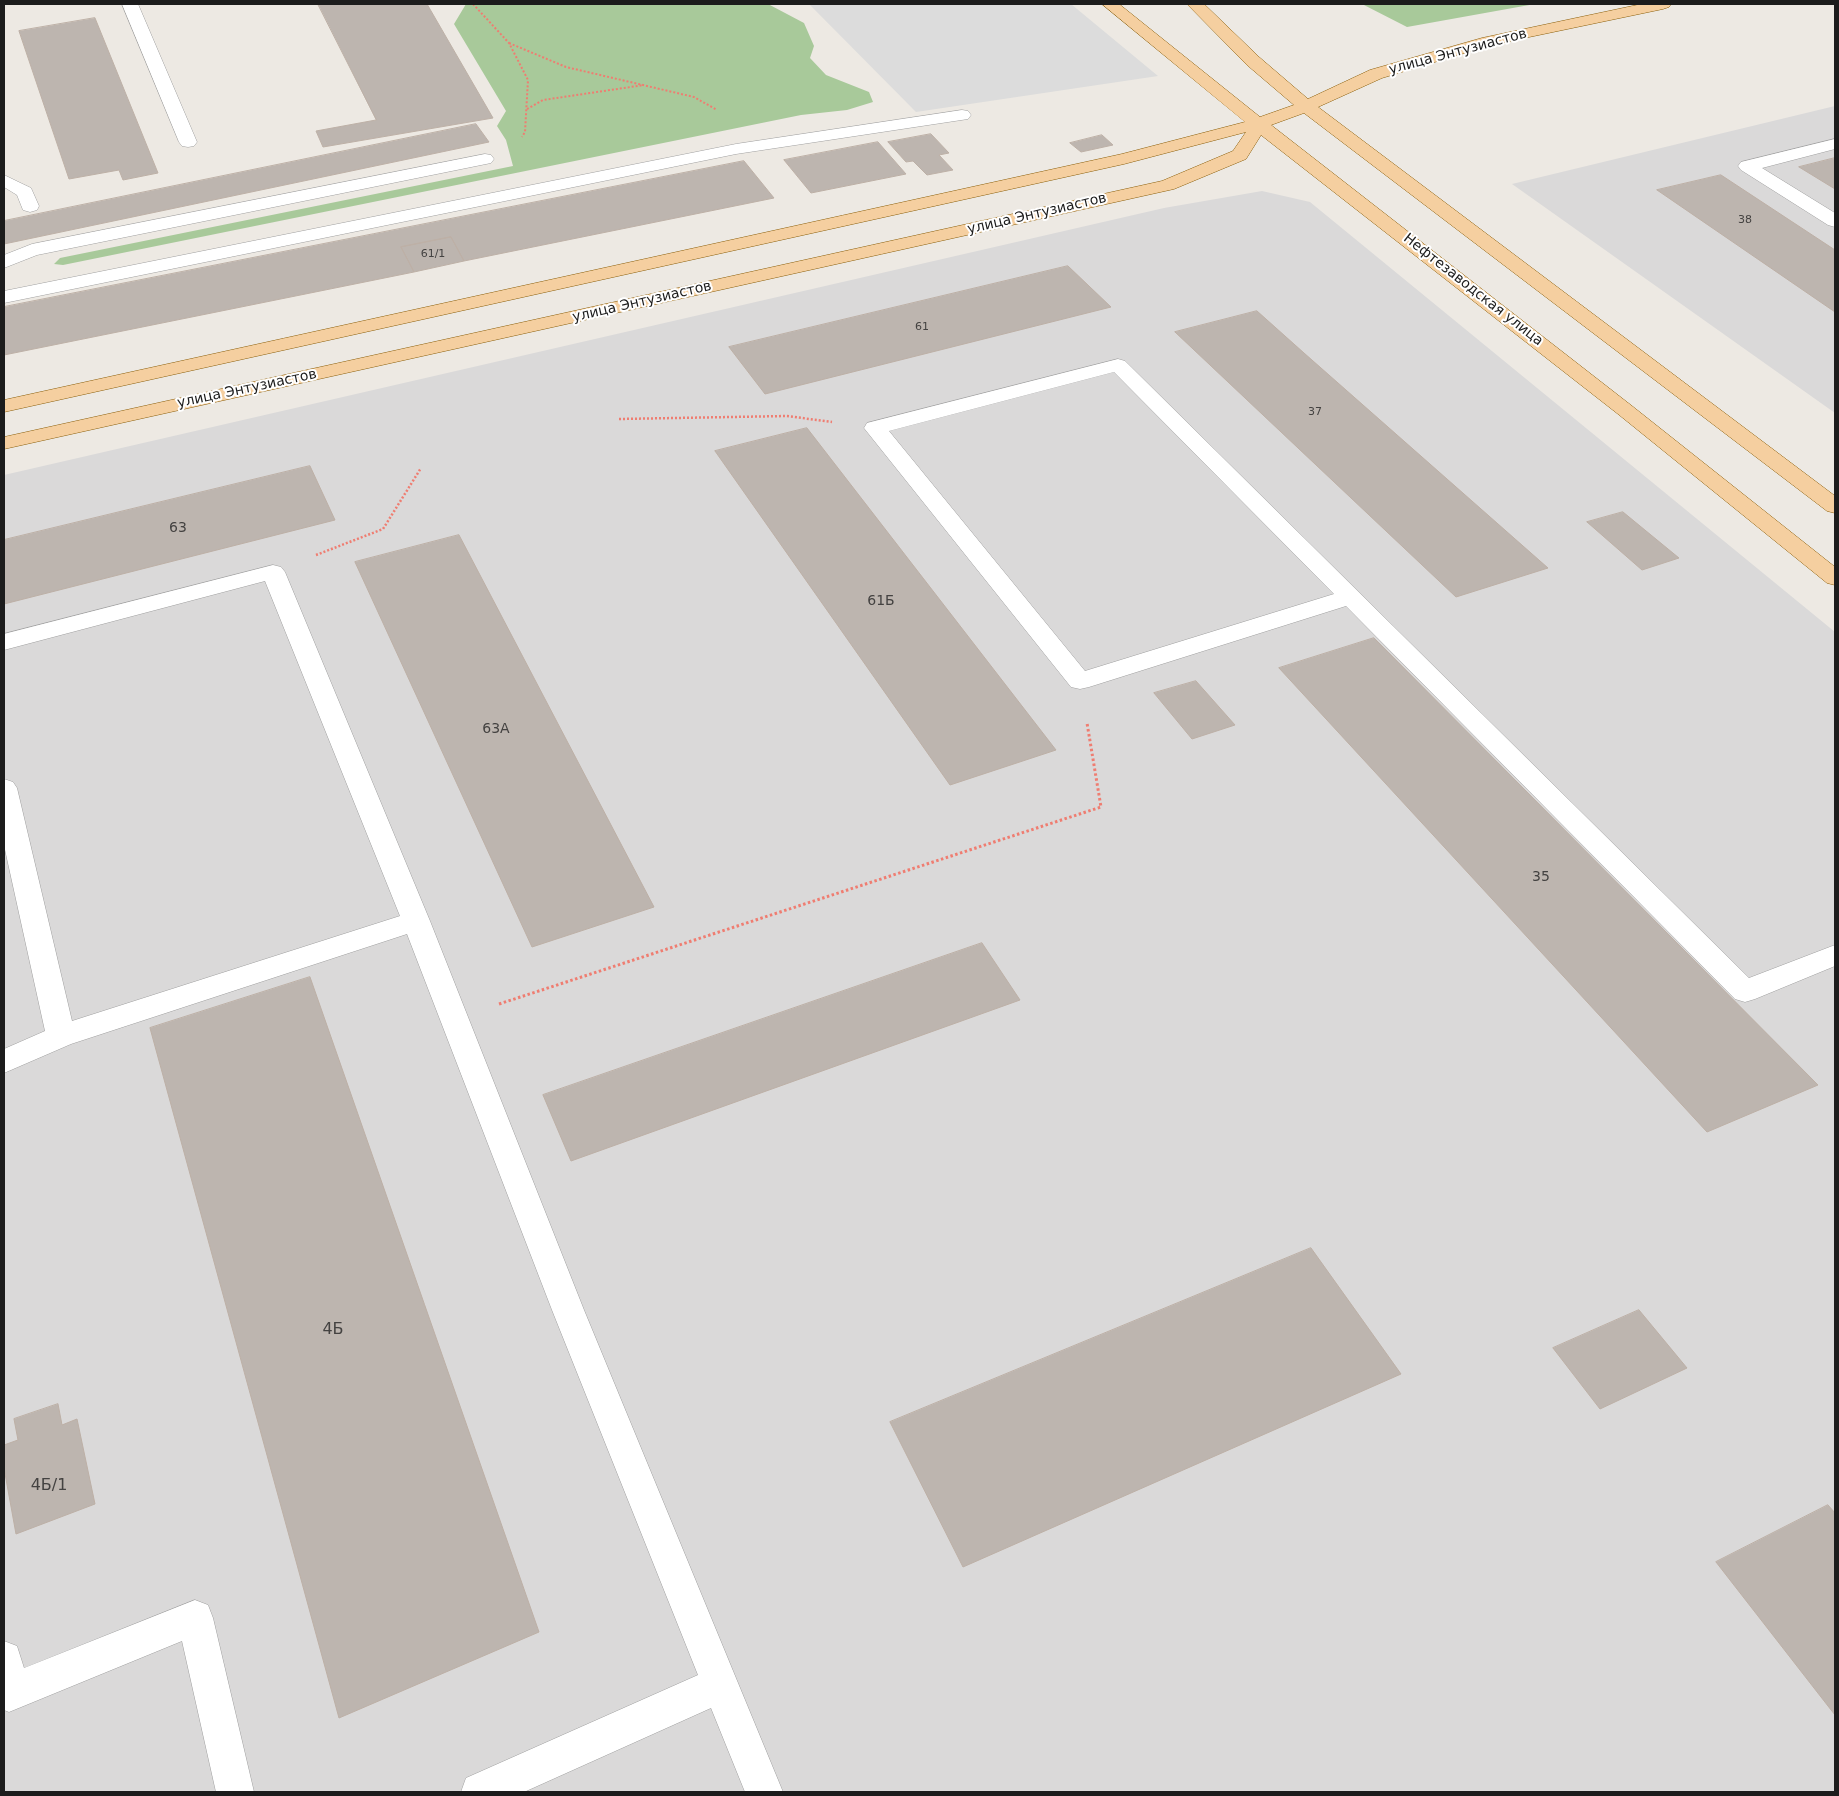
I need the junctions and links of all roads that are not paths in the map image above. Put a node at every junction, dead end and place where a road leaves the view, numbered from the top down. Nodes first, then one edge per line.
1 (130, 4) edge
2 (1110, 4) edge
3 (1195, 4) edge
4 (1663, 4) edge
5 (1306, 106) junction
6 (962, 115) dead end
7 (1260, 123) junction
8 (188, 142) dead end
9 (1835, 144) edge
10 (485, 159) road end
11 (4, 180) edge
12 (30, 206) dead end
13 (1835, 221) edge
14 (4, 262) edge
15 (4, 297) edge
16 (4, 406) edge
17 (4, 443) edge
18 (1835, 506) edge
19 (1835, 578) edge
20 (1350, 597) junction
21 (4, 642) edge
22 (4, 788) edge
23 (416, 921) junction
24 (1835, 955) edge
25 (61, 1036) junction
26 (4, 1062) edge
27 (4, 1659) edge
28 (720, 1684) junction
29 (235, 1792) edge
30 (480, 1792) edge
31 (764, 1792) edge

1 - 8 lane
2 - 7 main road, Нефтезаводская улица
3 - 5 main road
4 - 5 main road, улица Энтузиастов
5 - 7 main road, улица Энтузиастов
5 - 18 main road
6 - 15 lane
7 - 16 main road, улица Энтузиастов
7 - 17 main road, улица Энтузиастов
7 - 19 main road, Нефтезаводская улица
9 - 13 lane
10 - 14 lane
11 - 12 lane
20 - 20 lane
20 - 24 lane
21 - 23 lane
22 - 25 lane
23 - 25 lane
23 - 28 lane
25 - 26 lane
27 - 29 lane
28 - 30 lane
28 - 31 lane

